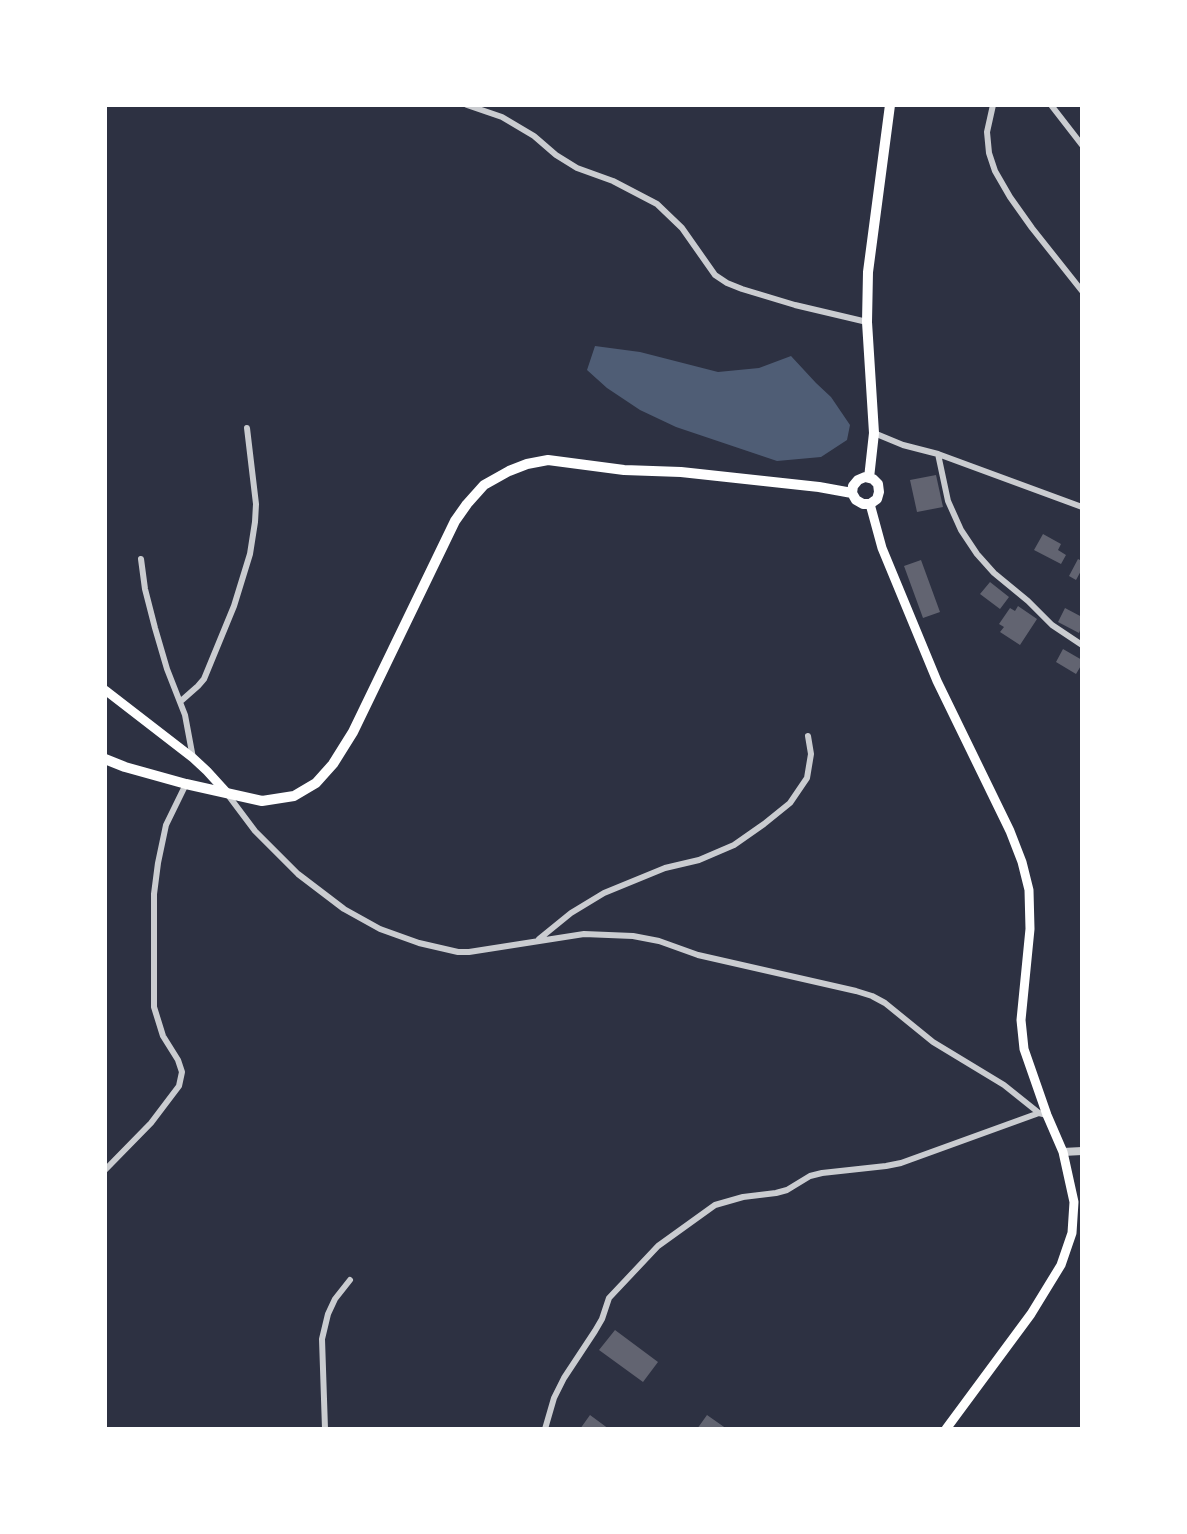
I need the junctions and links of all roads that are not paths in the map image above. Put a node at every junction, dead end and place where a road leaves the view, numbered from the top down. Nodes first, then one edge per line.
1 (467, 105) edge
2 (890, 105) edge
3 (993, 105) edge
4 (1052, 105) edge
5 (1082, 145) edge
6 (1082, 291) edge
7 (867, 322) junction
8 (247, 428) dead end
9 (874, 433) junction
10 (938, 454) junction
11 (869, 478) junction
12 (852, 493) junction
13 (870, 504) junction
14 (1082, 507) edge
15 (141, 559) dead end
16 (1082, 645) edge
17 (105, 690) edge
18 (181, 701) junction
19 (808, 736) dead end
20 (193, 758) junction
21 (105, 759) edge
22 (186, 784) junction
23 (227, 793) junction
24 (537, 941) junction
25 (1043, 1114) junction
26 (1082, 1151) edge
27 (1063, 1152) junction
28 (105, 1170) edge
29 (350, 1280) dead end
30 (325, 1429) edge
31 (545, 1429) edge
32 (946, 1429) edge

1 - 7 street
2 - 7 highway
3 - 6 street
4 - 5 street
7 - 9 highway
8 - 18 street
9 - 10 street
9 - 11 highway
10 - 14 street
10 - 16 street
11 - 12 highway
11 - 13 highway
12 - 13 highway
12 - 23 highway
13 - 25 main road
15 - 18 street
17 - 20 main road
18 - 20 street
19 - 24 street
20 - 23 main road
21 - 22 highway
22 - 23 highway
22 - 28 street
23 - 24 street
24 - 25 street
25 - 27 main road
25 - 31 street
26 - 27 street
27 - 32 main road
29 - 30 street

